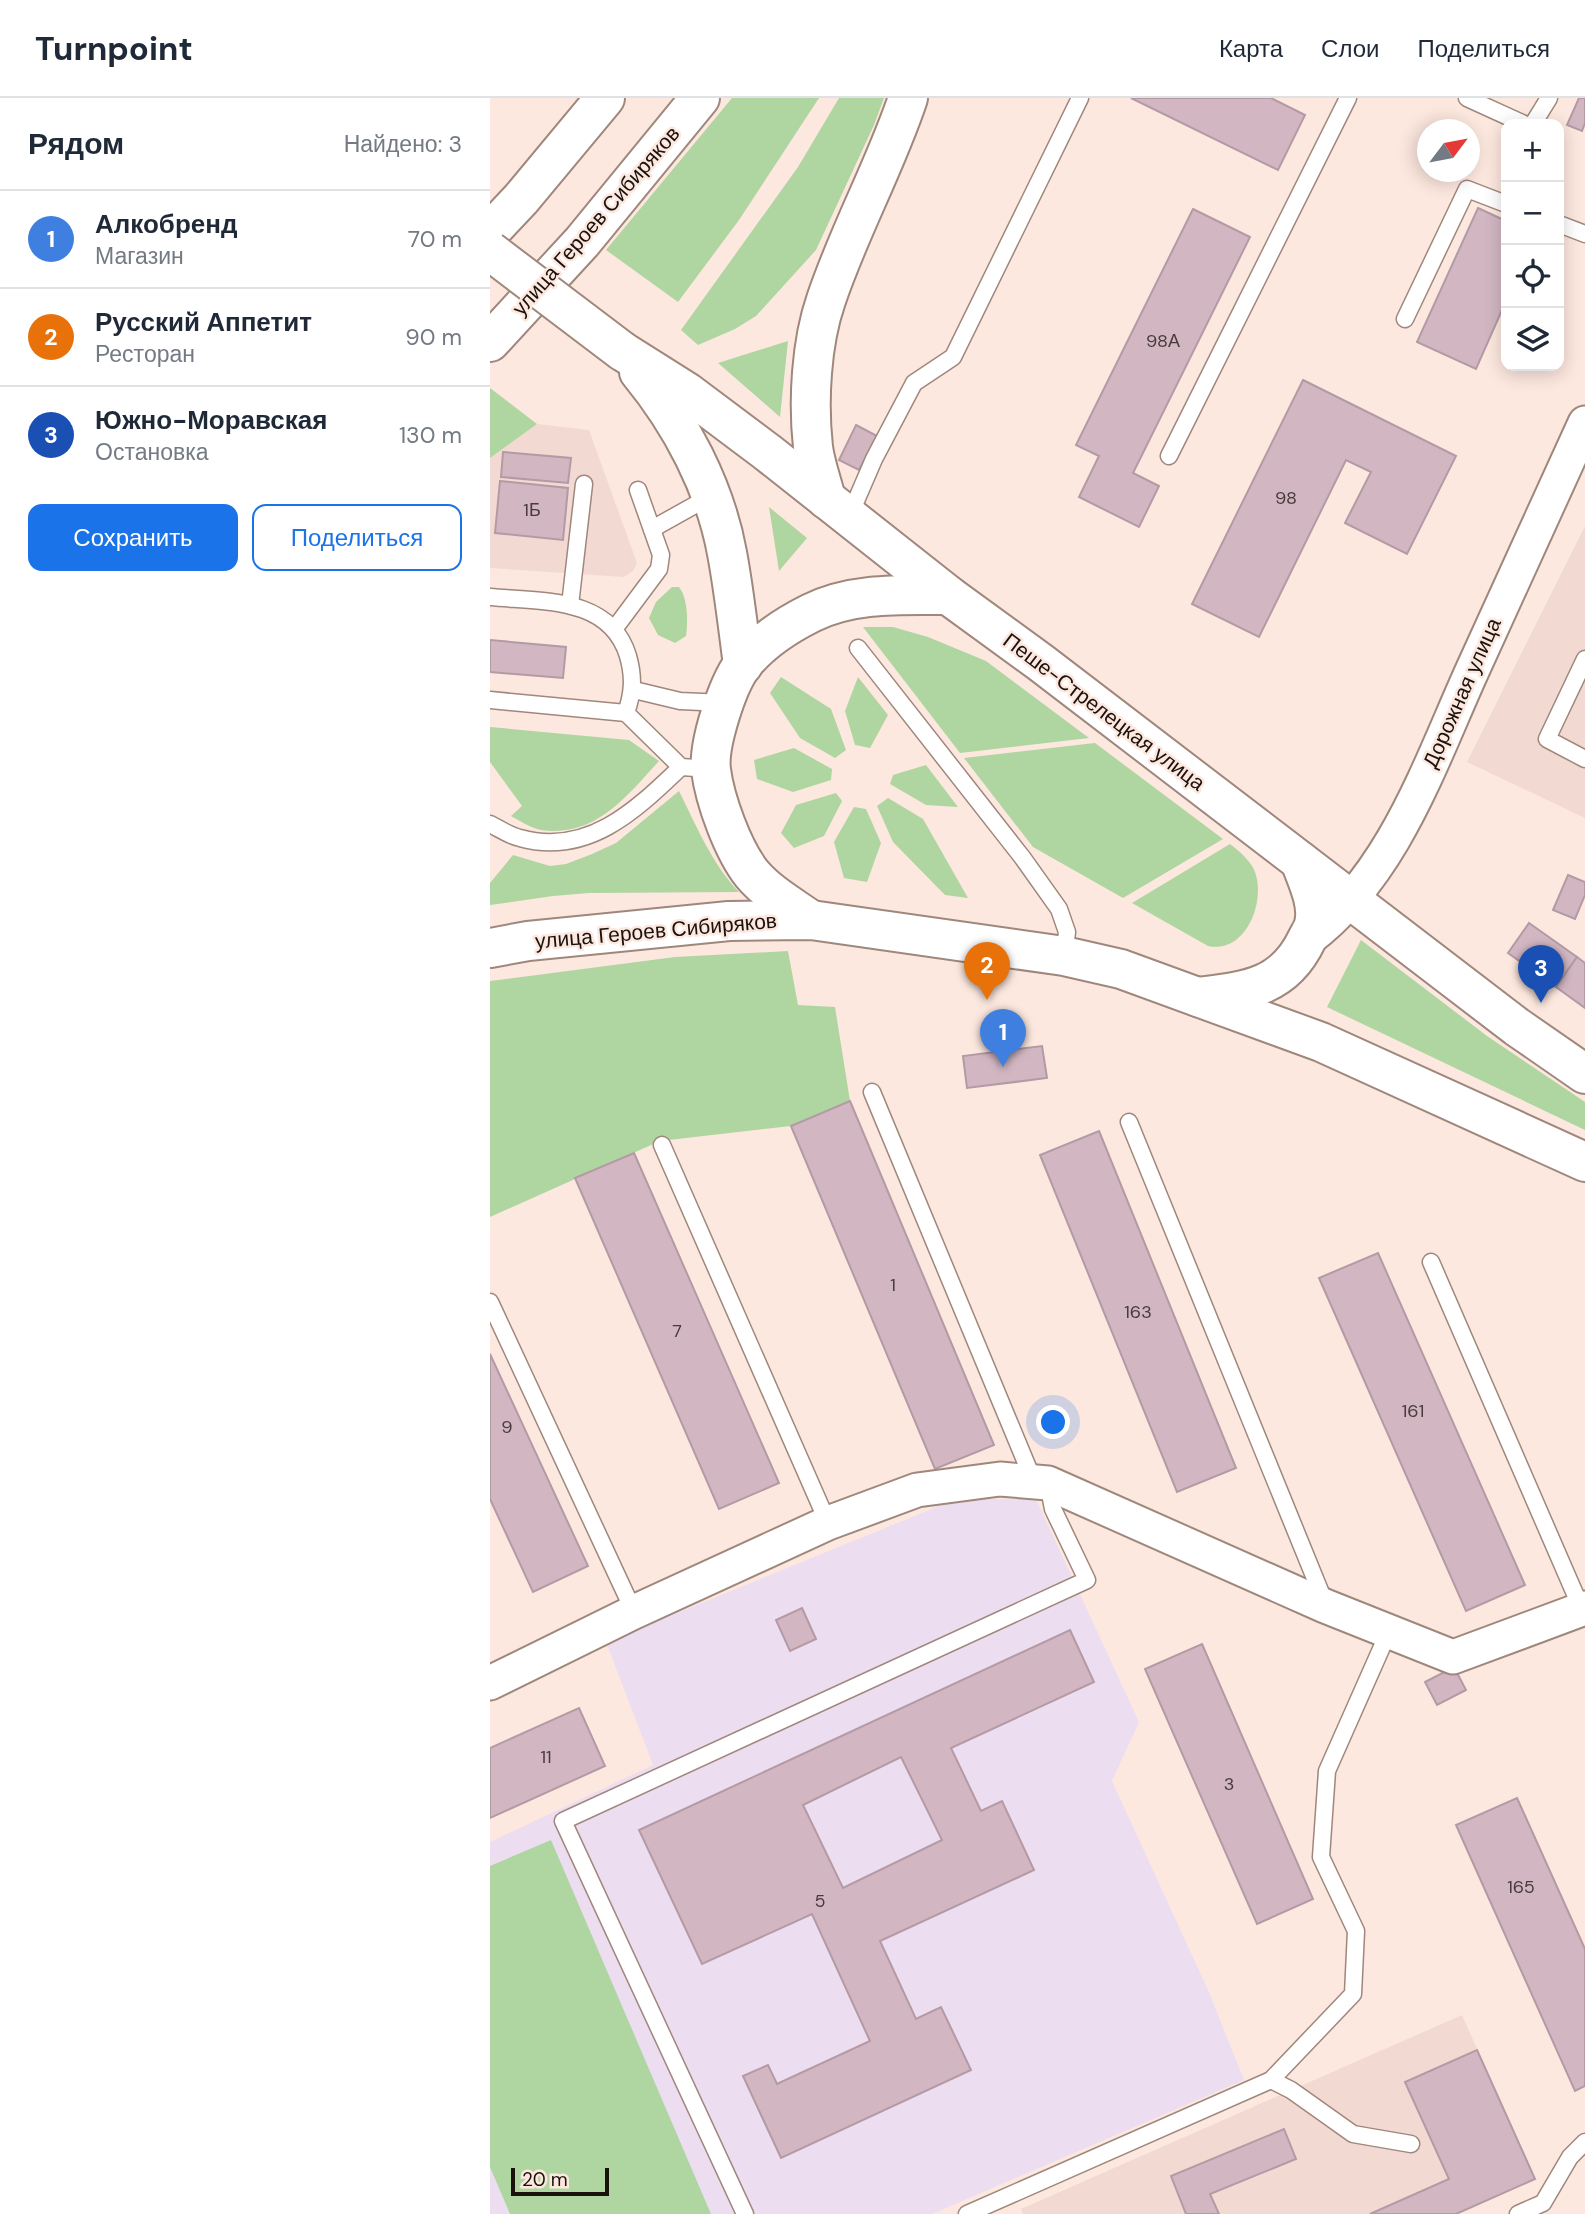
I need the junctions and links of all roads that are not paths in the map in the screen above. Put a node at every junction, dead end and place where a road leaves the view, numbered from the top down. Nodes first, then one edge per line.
1 (605, 98) edge
2 (699, 98) edge
3 (908, 98) edge
4 (1080, 98) edge
5 (1348, 98) edge
6 (1467, 98) edge
7 (1549, 98) edge
8 (1513, 119) edge
9 (1536, 119) edge
10 (1501, 202) edge
11 (1564, 226) edge
12 (490, 232) edge
13 (1585, 234) edge
14 (490, 251) edge
15 (1405, 319) dead end
16 (490, 342) edge
17 (622, 351) junction
18 (1585, 424) edge
19 (1170, 456) dead end
20 (584, 484) dead end
21 (638, 490) dead end
22 (711, 496) junction
23 (837, 508) junction
24 (652, 529) junction
25 (948, 595) junction
26 (490, 597) edge
27 (570, 605) junction
28 (615, 628) junction
29 (858, 648) dead end
30 (1585, 659) edge
31 (743, 665) junction
32 (634, 690) junction
33 (490, 700) edge
34 (724, 703) junction
35 (626, 713) junction
36 (1585, 759) edge
37 (696, 768) junction
38 (490, 824) edge
39 (1300, 860) junction
40 (1350, 900) junction
41 (811, 919) junction
42 (1307, 940) junction
43 (490, 948) edge
44 (1064, 956) junction
45 (1192, 997) junction
46 (1585, 1074) edge
47 (872, 1093) dead end
48 (1129, 1122) dead end
49 (662, 1145) dead end
50 (1585, 1163) edge
51 (1431, 1262) dead end
52 (490, 1302) edge
53 (1041, 1482) junction
54 (828, 1523) junction
55 (1325, 1605) junction
56 (1584, 1609) edge
57 (634, 1612) junction
58 (1389, 1631) junction
59 (490, 1683) edge
60 (1271, 2080) junction
61 (1585, 2142) edge
62 (1411, 2144) dead end
63 (745, 2214) edge
64 (967, 2214) edge
65 (1518, 2214) edge

1 - 12 main road
2 - 16 main road, улица Героев Сибиряков
3 - 23 main road
4 - 23 lane
5 - 19 lane
6 - 8 lane
7 - 9 lane
10 - 15 lane
11 - 13 lane
14 - 17 main road, bridge
17 - 22 main road
17 - 23 main road, Пеше-Стрелецкая улица
18 - 40 street, Дорожная улица
20 - 27 lane
21 - 24 lane
22 - 24 lane
22 - 31 main road
23 - 25 main road, Пеше-Стрелецкая улица
24 - 28 lane
25 - 31 main road
25 - 39 main road, Пеше-Стрелецкая улица
26 - 27 lane
27 - 28 lane
28 - 32 lane
29 - 44 lane
30 - 36 lane
31 - 34 main road
32 - 34 lane
32 - 35 lane
33 - 35 lane
34 - 37 main road
35 - 37 lane
37 - 38 lane
37 - 41 main road
39 - 40 main road, Пеше-Стрелецкая улица
39 - 42 main road
40 - 42 street, Дорожная улица
40 - 46 main road, Пеше-Стрелецкая улица
41 - 43 main road, улица Героев Сибиряков
41 - 44 main road, улица Героев Сибиряков
42 - 45 main road
44 - 45 main road, улица Героев Сибиряков
45 - 50 main road
47 - 53 lane
48 - 55 lane
49 - 54 lane
51 - 56 lane
52 - 57 lane
53 - 54 street
53 - 55 street
53 - 63 lane
54 - 57 street
55 - 58 street
56 - 58 street
57 - 59 street
58 - 60 lane
60 - 62 lane
60 - 64 lane
61 - 65 lane

